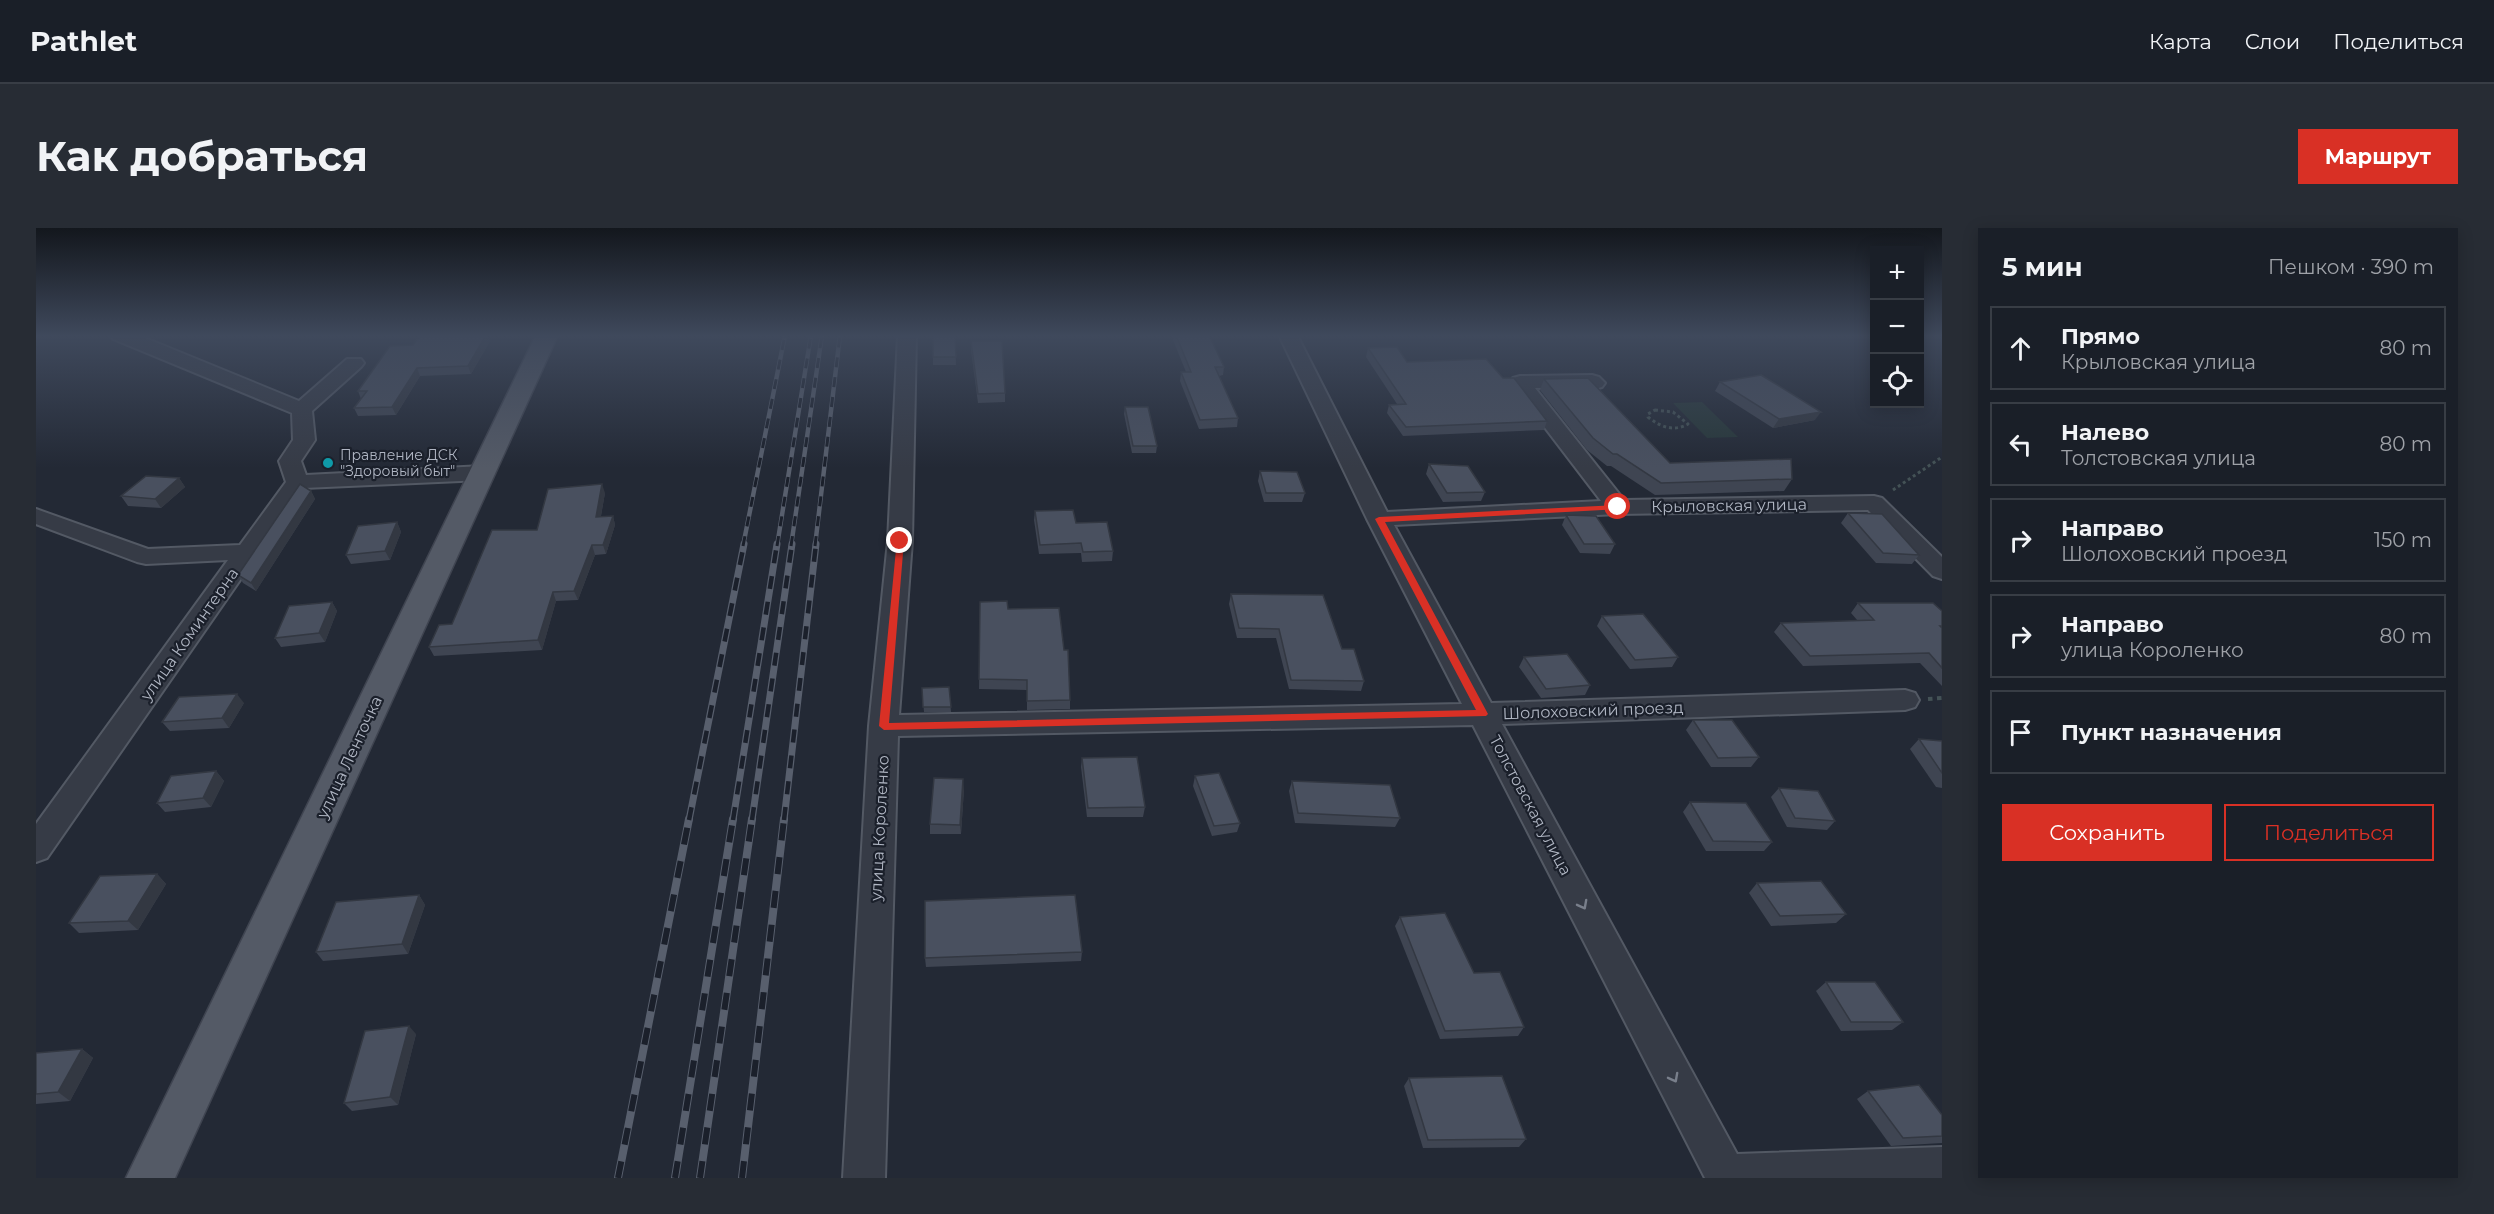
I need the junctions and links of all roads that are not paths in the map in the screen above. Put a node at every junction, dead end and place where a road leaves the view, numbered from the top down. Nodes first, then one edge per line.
1 (230, 379) edge
2 (336, 379) edge
3 (526, 379) edge
4 (905, 379) edge
5 (1310, 379) edge
6 (1595, 383) edge
7 (302, 410) junction
8 (483, 473) junction
9 (297, 482) junction
10 (1618, 507) junction
11 (36, 516) edge
12 (1379, 519) junction
13 (247, 552) junction
14 (1942, 571) edge
15 (1905, 700) dead end
16 (1483, 714) junction
17 (884, 726) junction
18 (36, 849) edge
19 (1942, 1168) edge
20 (1726, 1177) edge
21 (150, 1178) edge
22 (864, 1178) edge

1 - 7 street
2 - 7 street
3 - 8 main road, улица Ленточка
4 - 17 street, улица Короленко
5 - 12 street, Толстовская улица
6 - 10 street
7 - 9 street
8 - 9 street
8 - 21 main road, улица Ленточка
9 - 13 street, улица Коминтерна
10 - 12 street, Крыловская улица
10 - 14 street, Крыловская улица
11 - 13 street
12 - 16 street, Толстовская улица
13 - 18 street, улица Коминтерна
15 - 16 street, Шолоховский проезд
16 - 17 street, Шолоховский проезд
16 -> 20 street, Толстовская улица
17 - 22 street, улица Короленко
19 - 20 street

